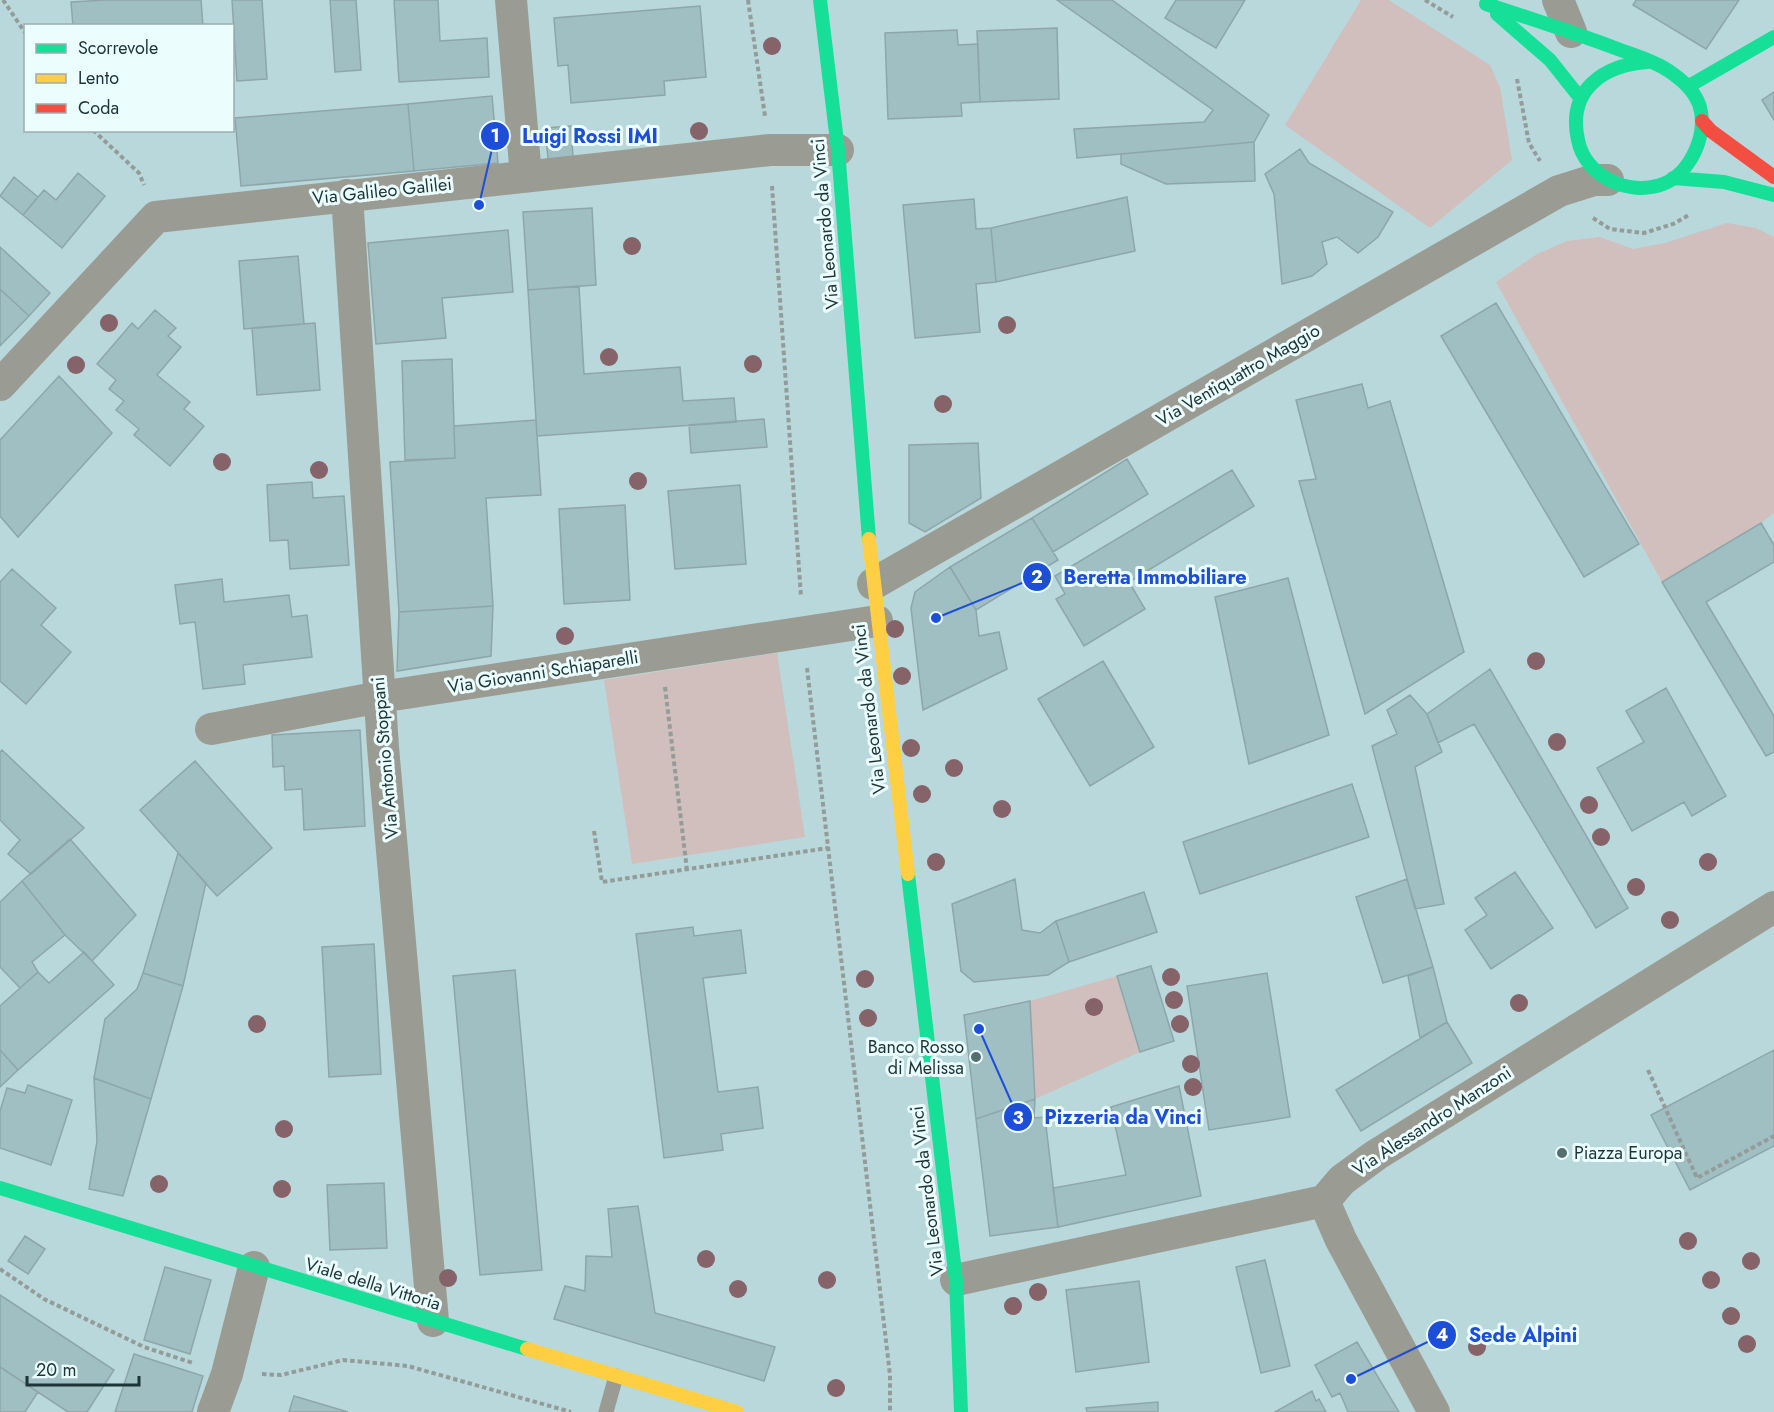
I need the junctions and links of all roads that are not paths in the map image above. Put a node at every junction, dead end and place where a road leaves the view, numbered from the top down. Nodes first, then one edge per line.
1 (512, 0) edge
2 (820, 0) edge
3 (1558, 0) edge
4 (1482, 2) edge
5 (1571, 32) junction
6 (1774, 37) edge
7 (1647, 62) junction
8 (1689, 86) junction
9 (1581, 99) junction
10 (1702, 121) junction
11 (838, 150) junction
12 (525, 176) junction
13 (1774, 177) edge
14 (1673, 178) junction
15 (1608, 180) junction
16 (346, 195) junction
17 (1774, 195) edge
18 (0, 385) edge
19 (873, 584) junction
20 (877, 621) junction
21 (380, 697) junction
22 (211, 729) dead end
23 (1774, 907) edge
24 (0, 1188) edge
25 (1324, 1201) junction
26 (254, 1267) junction
27 (956, 1280) junction
28 (433, 1321) junction
29 (616, 1376) junction
30 (213, 1412) edge
31 (606, 1412) edge
32 (736, 1412) edge
33 (961, 1412) edge
34 (1434, 1412) edge

1 - 12 street
2 - 11 street, Via Leonardo da Vinci
3 - 5 street
4 - 5 street
4 - 9 street
5 - 7 street
6 - 8 street
7 - 8 street
7 - 9 street
8 - 10 street
9 - 15 street
10 - 13 street
10 - 14 street
11 - 12 street, Via Galileo Galilei
11 - 19 street, Via Leonardo da Vinci
12 - 16 street, Via Galileo Galilei
14 - 15 street
14 - 17 street
15 - 19 street, Via Ventiquattro Maggio
16 - 18 street, Via Galileo Galilei
16 - 21 street, Via Antonio Stoppani
19 - 20 street, Via Leonardo da Vinci
20 - 21 street, Via Giovanni Schiaparelli
20 - 27 street, Via Leonardo da Vinci
21 - 22 street, Via Giovanni Schiaparelli
21 - 28 street, Via Antonio Stoppani
23 - 25 street, Via Alessandro Manzoni
24 - 26 street, Viale della Vittoria
25 - 27 street
25 - 34 street
26 - 28 street, Viale della Vittoria
26 - 30 street
27 - 33 street, Via Leonardo da Vinci
28 - 29 street, Viale della Vittoria
29 - 31 lane
29 - 32 street, Viale della Vittoria

